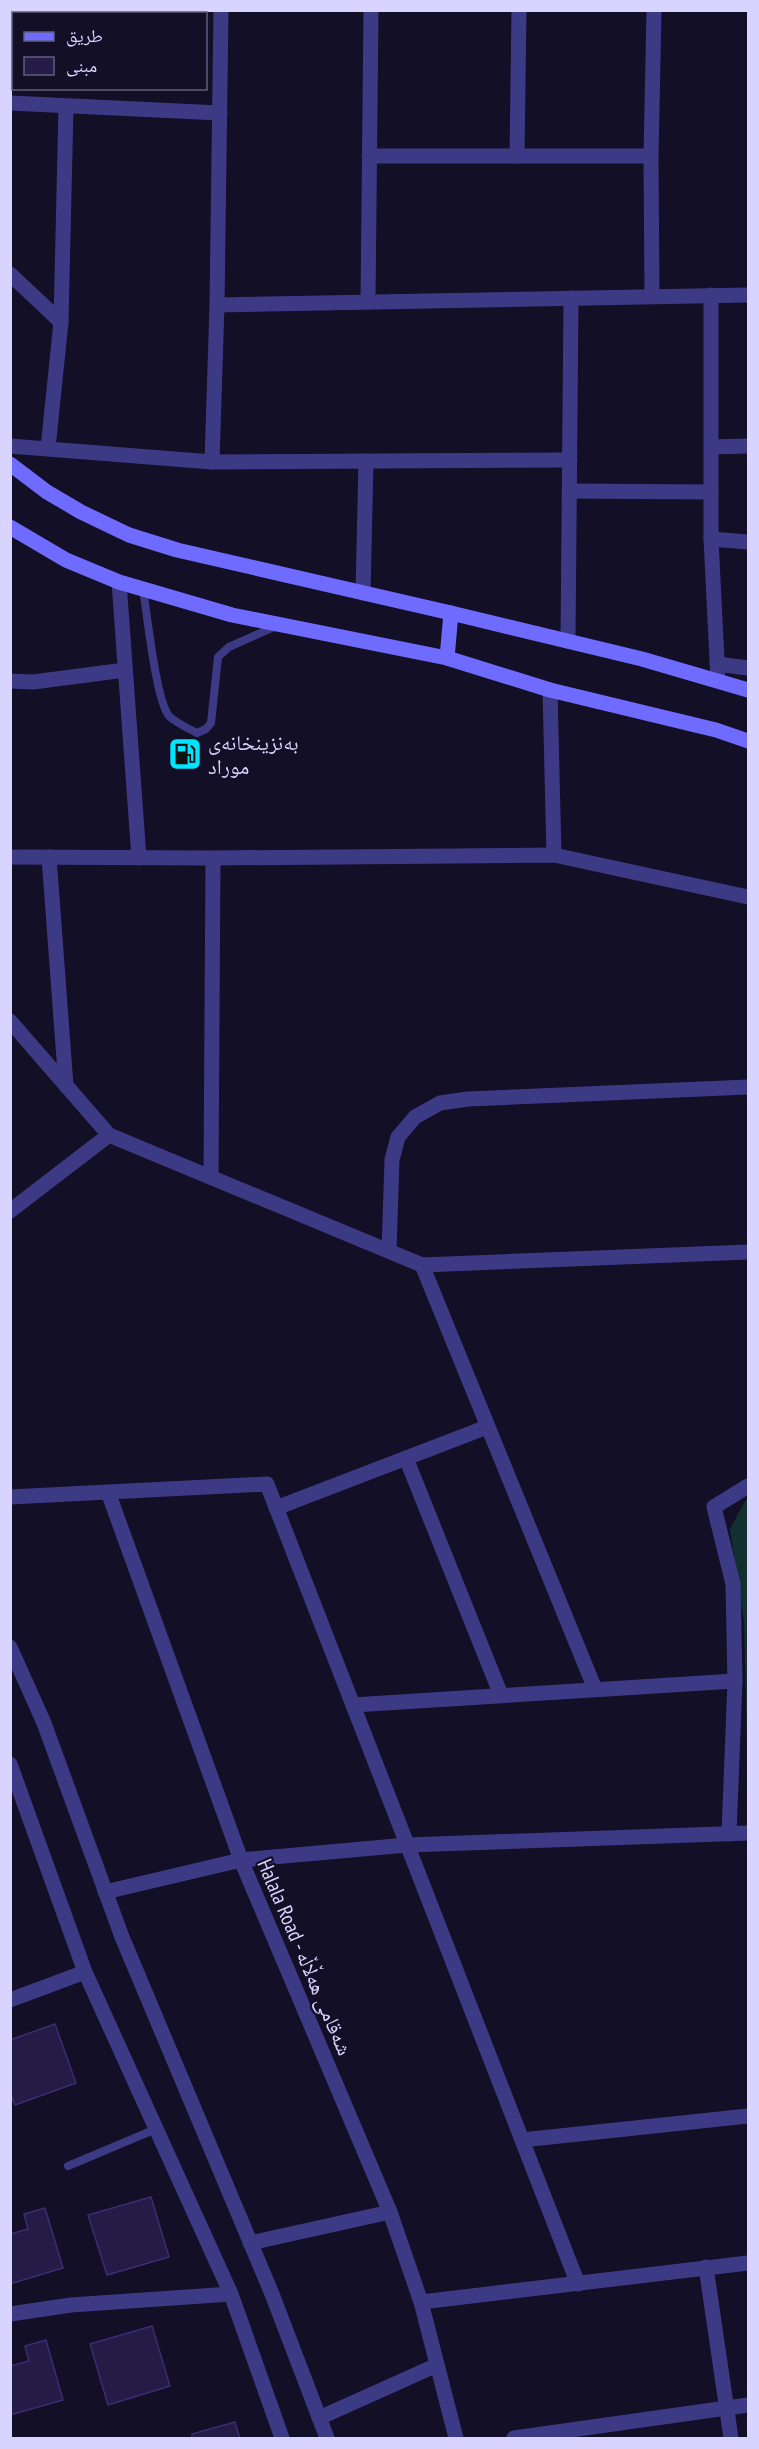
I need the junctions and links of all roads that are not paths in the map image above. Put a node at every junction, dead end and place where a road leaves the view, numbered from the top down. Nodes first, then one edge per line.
1 (221, 10) edge
2 (371, 10) edge
3 (519, 10) edge
4 (654, 10) edge
5 (10, 103) edge
6 (66, 107) junction
7 (220, 113) junction
8 (369, 156) junction
9 (517, 156) junction
10 (651, 156) junction
11 (10, 274) edge
12 (711, 295) junction
13 (748, 295) edge
14 (652, 296) junction
15 (571, 298) junction
16 (368, 302) junction
17 (217, 305) junction
18 (62, 322) junction
19 (10, 446) edge
20 (748, 446) edge
21 (711, 447) junction
22 (48, 448) junction
23 (570, 460) junction
24 (366, 461) junction
25 (212, 462) junction
26 (10, 464) edge
27 (570, 491) junction
28 (711, 492) junction
29 (10, 527) edge
30 (711, 539) junction
31 (748, 542) edge
32 (119, 582) junction
33 (143, 589) junction
34 (363, 593) junction
35 (451, 613) junction
36 (280, 624) junction
37 (568, 641) junction
38 (447, 658) junction
39 (717, 664) junction
40 (748, 668) edge
41 (125, 670) junction
42 (718, 680) junction
43 (10, 681) edge
44 (549, 690) junction
45 (748, 690) edge
46 (748, 741) edge
47 (554, 855) junction
48 (10, 857) edge
49 (49, 857) junction
50 (139, 858) junction
51 (213, 858) junction
52 (748, 897) edge
53 (10, 1021) edge
54 (66, 1086) junction
55 (748, 1087) edge
56 (109, 1135) junction
57 (211, 1177) junction
58 (10, 1211) edge
59 (390, 1251) junction
60 (748, 1252) edge
61 (422, 1265) junction
62 (487, 1427) junction
63 (406, 1458) junction
64 (748, 1486) edge
65 (108, 1492) junction
66 (10, 1497) edge
67 (276, 1508) junction
68 (10, 1647) edge
69 (735, 1681) junction
70 (595, 1689) junction
71 (501, 1695) junction
72 (353, 1705) junction
73 (10, 1764) edge
74 (17, 1806) edge
75 (748, 1833) edge
76 (729, 1834) junction
77 (407, 1845) junction
78 (241, 1860) junction
79 (105, 1892) junction
80 (85, 1972) junction
81 (10, 2000) edge
82 (748, 2116) edge
83 (156, 2129) junction
84 (522, 2140) junction
85 (68, 2166) dead end
86 (390, 2212) junction
87 (250, 2243) junction
88 (748, 2263) edge
89 (706, 2267) junction
90 (578, 2284) junction
91 (231, 2294) junction
92 (421, 2302) junction
93 (10, 2314) edge
94 (437, 2365) junction
95 (748, 2405) edge
96 (726, 2407) junction
97 (319, 2418) junction
98 (282, 2439) edge
99 (327, 2439) edge
100 (456, 2439) edge
101 (514, 2439) edge
102 (730, 2439) edge

1 - 7 street
2 - 8 street
3 - 9 street
4 - 10 street
5 - 6 street
6 - 7 street
6 - 18 street
7 - 17 street
8 - 9 street
8 - 16 street
9 - 10 street
10 - 14 street
11 - 18 street
12 - 13 street
12 - 14 street
12 - 21 street
14 - 15 street
15 - 16 street
15 - 23 street
16 - 17 street
17 - 25 street
18 - 22 street
19 - 22 street
20 - 21 street
21 - 28 street
22 - 25 street
23 - 24 street
23 - 27 street
24 - 25 street
24 - 34 street
26 - 34 street
27 - 28 street
27 - 37 street
28 - 30 street
29 - 32 street
30 - 31 street
30 - 39 street
32 - 33 street
32 - 41 street
33 - 36 street
33 - 36 lane
34 - 35 street
35 - 37 street
35 - 38 street
36 - 38 street
37 - 42 street
38 - 44 street
39 - 40 street
39 - 42 street
41 - 43 street
41 - 50 street
42 - 45 street
44 - 46 street
44 - 47 street
47 - 51 street
47 - 52 street
48 - 49 street
49 - 50 street
49 - 54 street
50 - 51 street
51 - 57 street
53 - 54 street
54 - 56 street
55 - 59 street
56 - 57 street
56 - 58 street
57 - 59 street
59 - 61 street
60 - 61 street
61 - 62 street
62 - 63 street
62 - 70 street
63 - 67 street
63 - 71 street
64 - 69 street
65 - 66 street
65 - 67 street
65 - 78 street, Halala Road - شەقامی هەڵاڵە
67 - 72 street
68 - 79 street
69 - 70 street
69 - 76 street
70 - 71 street
71 - 72 street
72 - 77 street
73 - 74 street
74 - 80 street
75 - 76 street
76 - 77 street
77 - 78 street
77 - 84 street
78 - 79 street
78 - 86 street, Halala Road - شەقامی هەڵاڵە
79 - 87 street
80 - 81 street
80 - 83 street
82 - 84 street
83 - 85 lane
83 - 91 street
84 - 90 street
86 - 87 street
86 - 92 street, Halala Road - شەقامی هەڵاڵە
87 - 97 street
88 - 89 street
89 - 90 street
89 - 96 street
90 - 92 street
91 - 93 street
91 - 98 street
92 - 94 street, Halala Road - شەقامی هەڵاڵە
94 - 97 street
94 - 100 street, Halala Road - شەقامی هەڵاڵە
95 - 96 street
96 - 101 street
96 - 102 street
97 - 99 street

